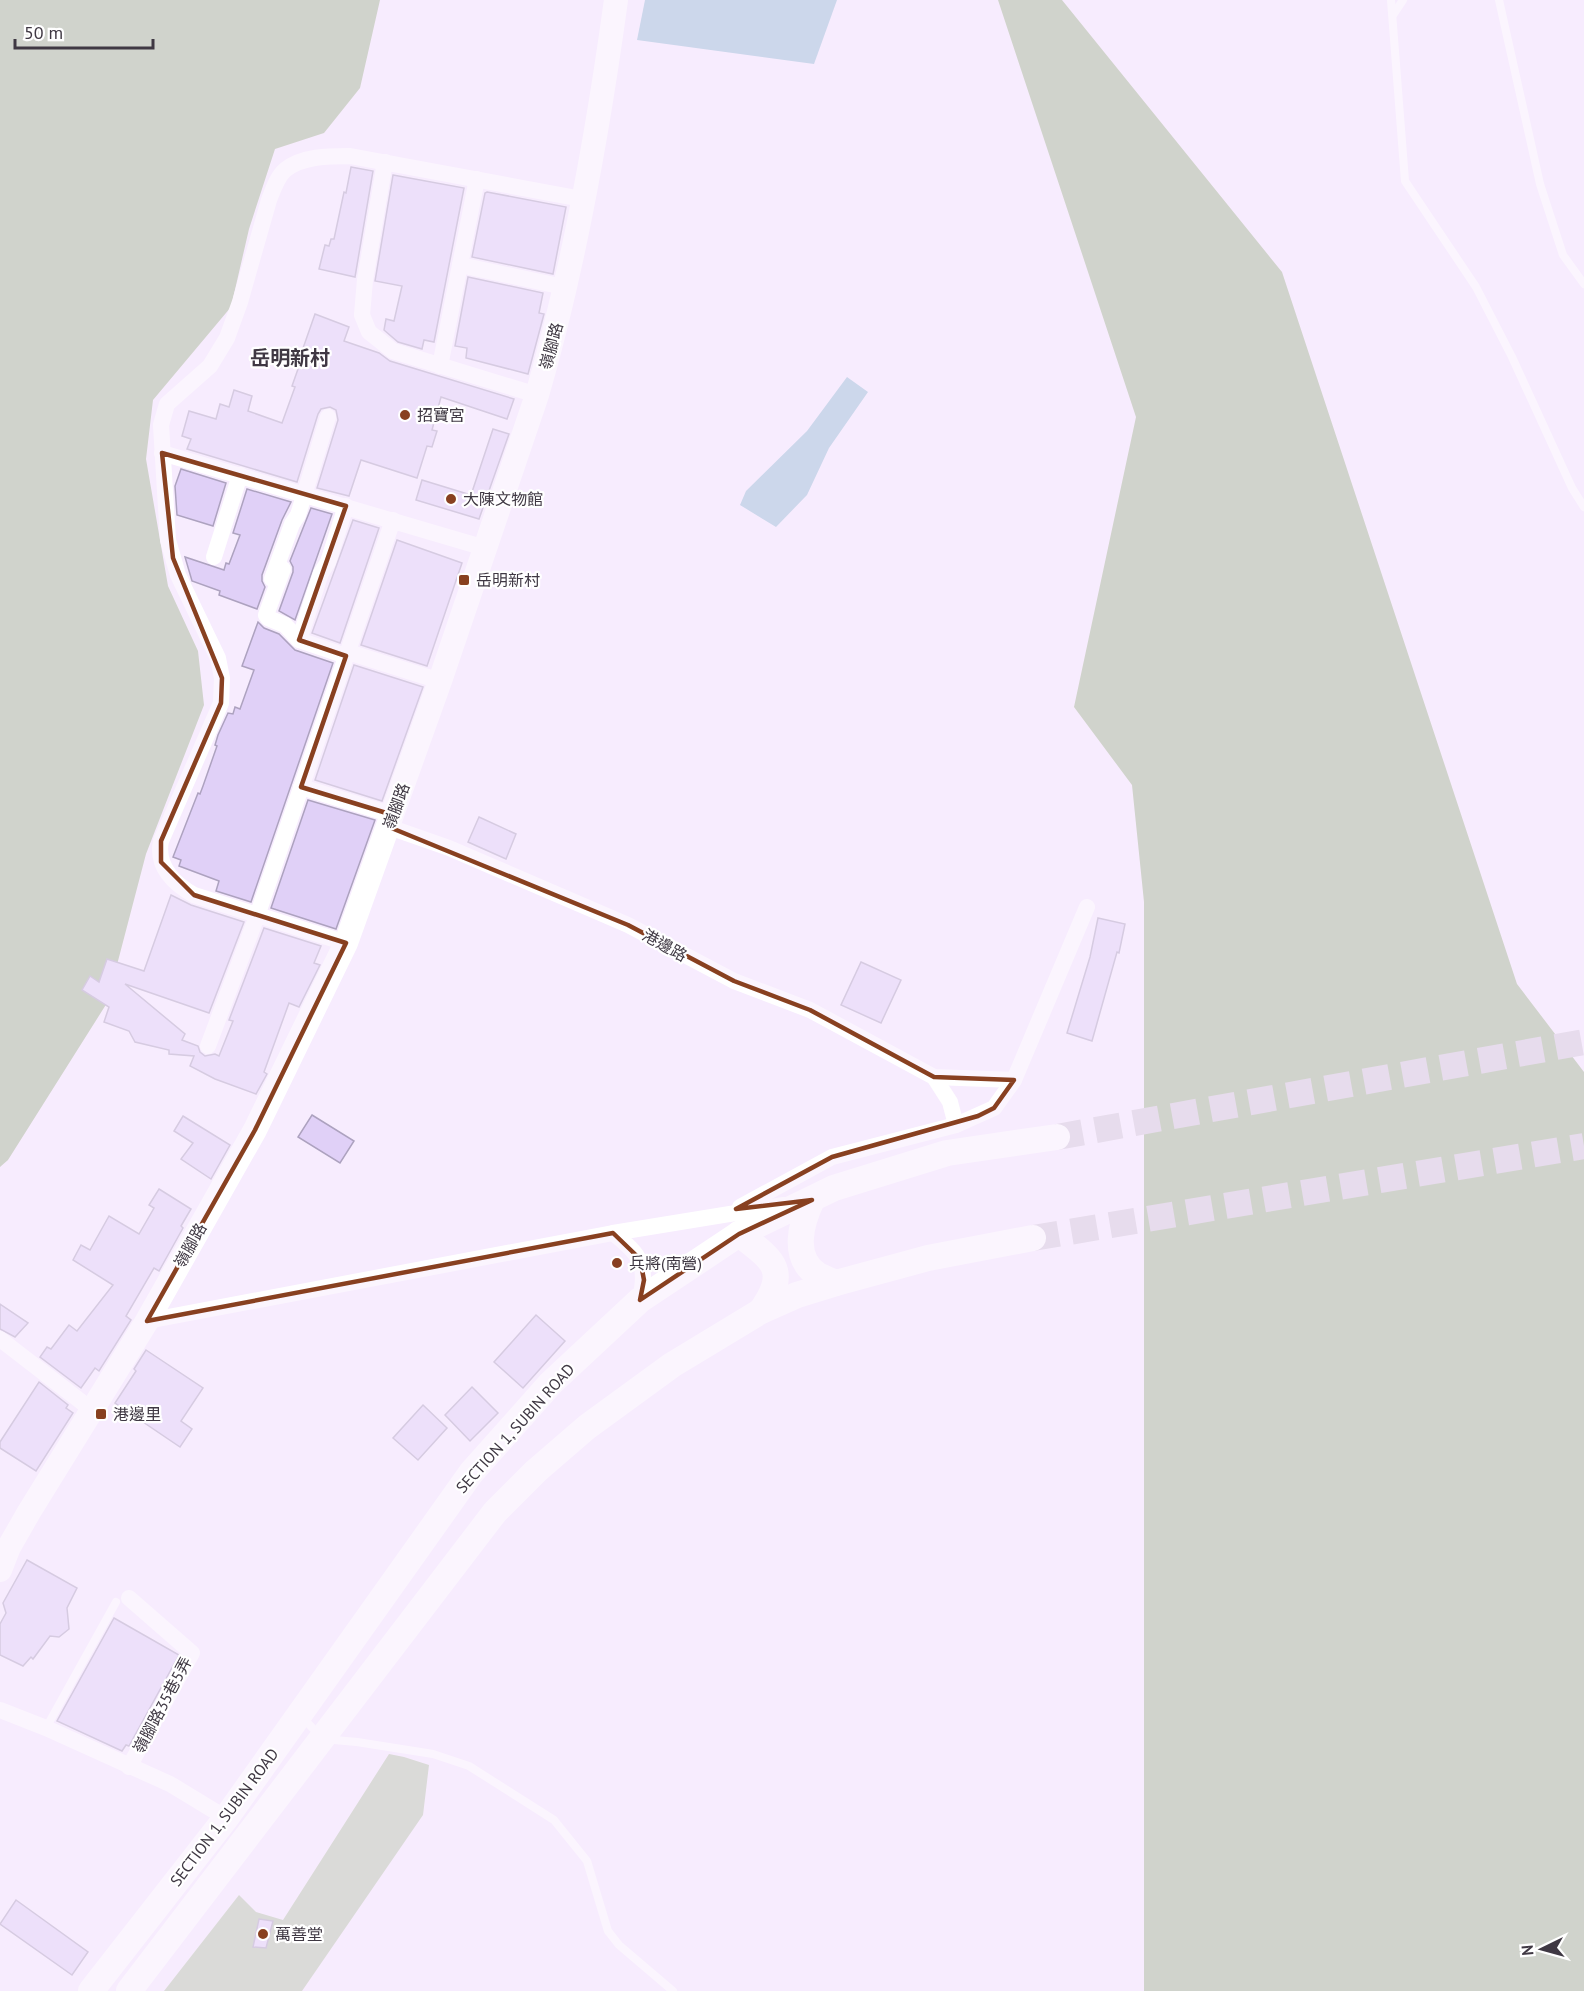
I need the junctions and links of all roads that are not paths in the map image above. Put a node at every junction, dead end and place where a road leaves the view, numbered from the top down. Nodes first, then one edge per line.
1 (616, 0) edge
2 (1391, 0) edge
3 (1403, 0) edge
4 (1499, 0) edge
5 (1393, 15) junction
6 (385, 162) junction
7 (477, 179) junction
8 (582, 199) junction
9 (460, 265) junction
10 (1584, 284) edge
11 (564, 286) junction
12 (440, 366) junction
13 (537, 395) junction
14 (328, 417) dead end
15 (162, 453) junction
16 (240, 475) junction
17 (304, 494) junction
18 (346, 506) junction
19 (1584, 507) edge
20 (393, 520) junction
21 (485, 548) junction
22 (290, 551) dead end
23 (214, 557) dead end
24 (273, 579) dead end
25 (299, 640) junction
26 (347, 654) junction
27 (440, 681) junction
28 (301, 787) junction
29 (391, 821) junction
30 (1087, 908) dead end
31 (257, 916) junction
32 (346, 944) junction
33 (208, 1046) dead end
34 (934, 1077) junction
35 (1014, 1080) junction
36 (956, 1125) junction
37 (1057, 1137) tunnel mouth
38 (812, 1200) junction
39 (734, 1224) junction
40 (613, 1233) junction
41 (1033, 1238) tunnel mouth
42 (836, 1283) junction
43 (640, 1300) junction
44 (761, 1311) junction
45 (147, 1322) junction
46 (0, 1340) edge
47 (92, 1410) junction
48 (5, 1544) edge
49 (0, 1570) edge
50 (122, 1600) joint
51 (0, 1710) edge
52 (299, 1714) junction
53 (46, 1728) junction
54 (323, 1739) junction
55 (129, 1767) junction
56 (226, 1818) junction
57 (91, 1991) edge
58 (129, 1991) edge
59 (673, 1991) edge

1 - 8 street, 嶺腳路
2 - 5 lane
3 - 5 lane
4 - 10 lane
5 - 19 lane
6 - 7 street
6 - 12 street
6 - 15 street
7 - 8 street
7 - 9 street
8 - 11 street, 嶺腳路
9 - 11 street
9 - 12 street
11 - 13 street, 嶺腳路
12 - 13 street
13 - 21 street, 嶺腳路
14 - 17 street
15 - 16 street
15 - 31 street
16 - 17 street
16 - 23 street
17 - 18 street
17 - 24 street
18 - 20 street
18 - 25 street
20 - 21 street
20 - 26 street
21 - 27 street, 嶺腳路
22 - 25 street
25 - 26 street
26 - 27 street
26 - 28 street
27 - 29 street, 嶺腳路
28 - 29 street, 港邊路
28 - 31 street
29 - 32 street, 嶺腳路
29 - 34 street, 港邊路
30 - 35 street
31 - 32 street
31 - 33 street
32 - 45 street, 嶺腳路
34 - 35 street
34 - 36 street
35 - 36 street
36 - 39 street
37 - 38 main road, SECTION 1, SUBIN ROAD
38 - 39 main road, SECTION 1, SUBIN ROAD
38 - 42 main road
39 - 40 street
39 - 43 main road, SECTION 1, SUBIN ROAD
39 - 44 main road
40 - 43 street
40 - 45 street
41 - 42 main road, SECTION 1, SUBIN ROAD
42 - 44 main road, SECTION 1, SUBIN ROAD
43 - 52 main road, SECTION 1, SUBIN ROAD
44 - 54 main road, SECTION 1, SUBIN ROAD
45 - 47 street, 嶺腳路
46 - 47 street
47 - 48 street, 嶺腳路
48 - 49 street, 嶺腳路
50 - 53 lane
50 - 55 street, 嶺腳路35巷5弄
51 - 53 street
52 - 54 lane
52 - 56 main road, SECTION 1, SUBIN ROAD
53 - 55 street
54 - 58 main road, SECTION 1, SUBIN ROAD
54 - 59 lane
55 - 56 street
56 - 57 main road, SECTION 1, SUBIN ROAD

